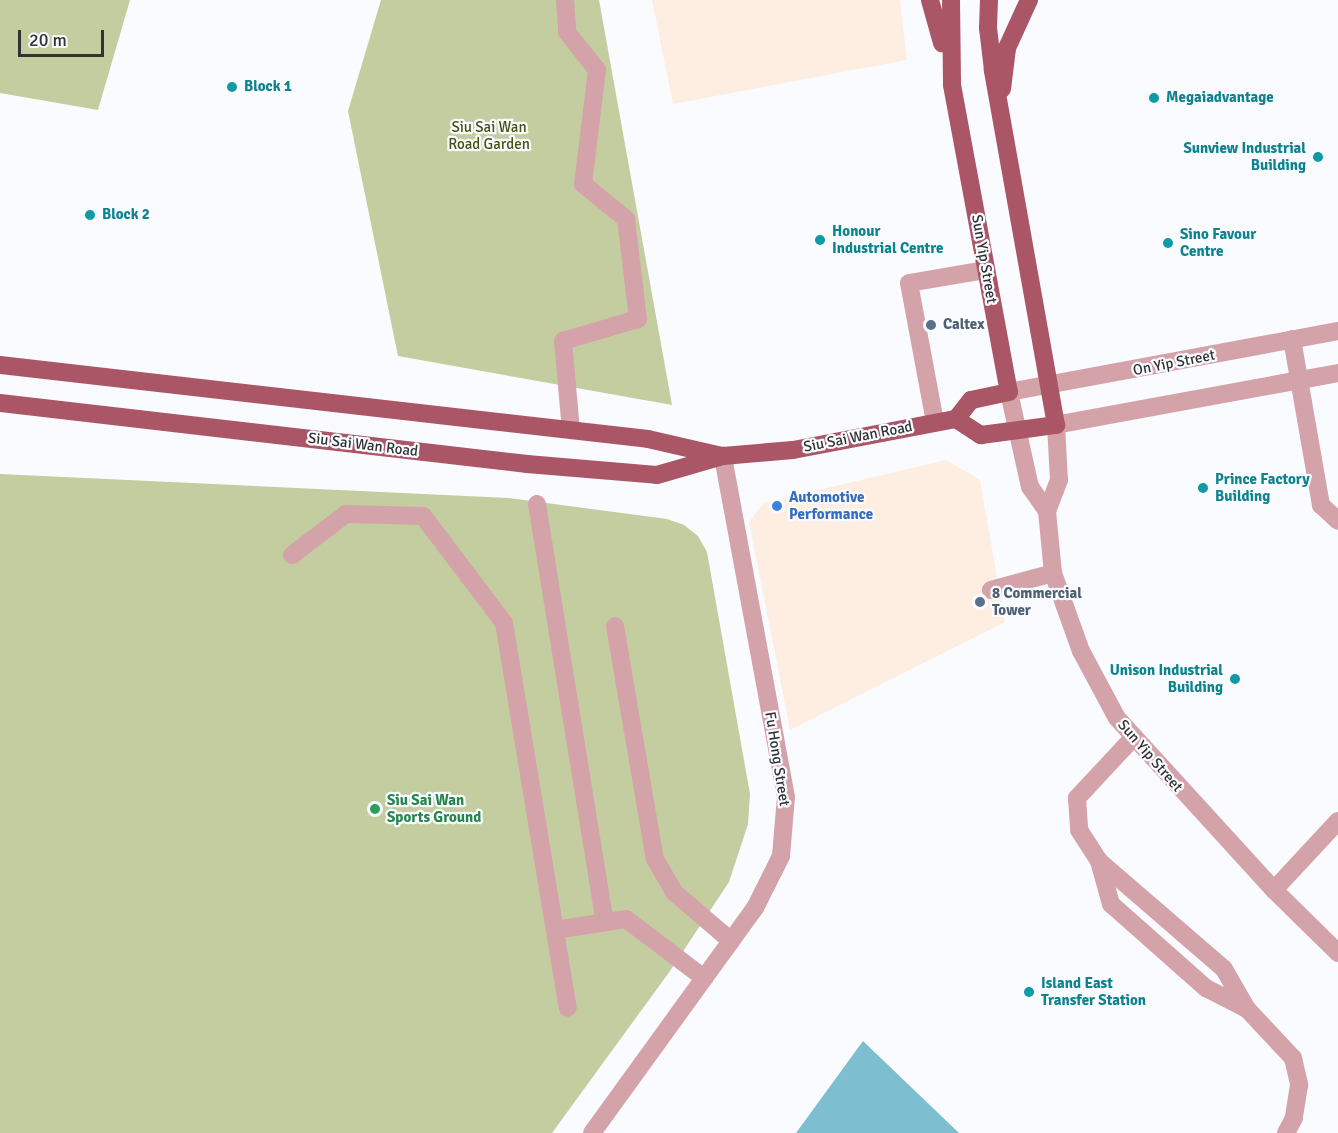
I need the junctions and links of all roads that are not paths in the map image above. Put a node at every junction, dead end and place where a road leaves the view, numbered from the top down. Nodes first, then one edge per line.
1 (565, 0) edge
2 (930, 0) edge
3 (951, 0) edge
4 (989, 0) edge
5 (1029, 0) edge
6 (952, 85) junction
7 (999, 106) junction
8 (986, 270) junction
9 (1338, 331) edge
10 (1292, 339) junction
11 (0, 365) edge
12 (1338, 373) edge
13 (1299, 379) junction
14 (1050, 386) junction
15 (1009, 392) junction
16 (0, 403) edge
17 (956, 419) junction
18 (935, 422) junction
19 (1056, 425) junction
20 (571, 430) junction
21 (1016, 431) junction
22 (723, 456) junction
23 (537, 504) dead end
24 (1047, 511) junction
25 (1338, 520) edge
26 (292, 555) dead end
27 (1053, 573) junction
28 (991, 590) dead end
29 (615, 627) dead end
30 (1132, 739) junction
31 (1338, 821) edge
32 (1099, 861) junction
33 (1274, 890) junction
34 (605, 922) junction
35 (555, 930) junction
36 (731, 941) junction
37 (1338, 953) edge
38 (704, 978) junction
39 (568, 1008) dead end
40 (1247, 1009) junction
41 (600, 1128) edge
42 (1286, 1133) edge

1 - 20 street
2 - 6 main road
3 - 6 main road, Sun Yip Street
4 - 7 main road, Sun Yip Street
5 - 7 main road
6 - 8 main road, Sun Yip Street
7 - 14 main road, Sun Yip Street
8 - 15 main road, Sun Yip Street
8 - 18 street
9 - 10 street, On Yip Street
10 - 13 street
10 - 14 street, On Yip Street
11 - 20 main road, Siu Sai Wan Road
12 - 13 street
13 - 19 street
13 - 25 street
14 - 15 street, On Yip Street
14 - 19 main road, Sun Yip Street
15 - 17 main road
15 - 21 street, Sun Yip Street
16 - 22 main road, Siu Sai Wan Road
17 - 18 main road, Siu Sai Wan Road
17 - 21 main road
18 - 22 main road, Siu Sai Wan Road
19 - 21 main road
19 - 24 street, Sun Yip Street
20 - 22 main road, Siu Sai Wan Road
21 - 24 street, Sun Yip Street
22 - 36 street, Fu Hong Street
23 - 34 street
24 - 27 street, Sun Yip Street
26 - 35 street
27 - 28 street
27 - 30 street, Sun Yip Street
29 - 36 street
30 - 32 street
30 - 33 street, Sun Yip Street
31 - 33 street
32 - 40 street
32 - 40 street
33 - 37 street, Sun Yip Street
34 - 35 street
34 - 38 street
35 - 39 street
36 - 38 street, Fu Hong Street
38 - 41 street, Fu Hong Street
40 - 42 street

